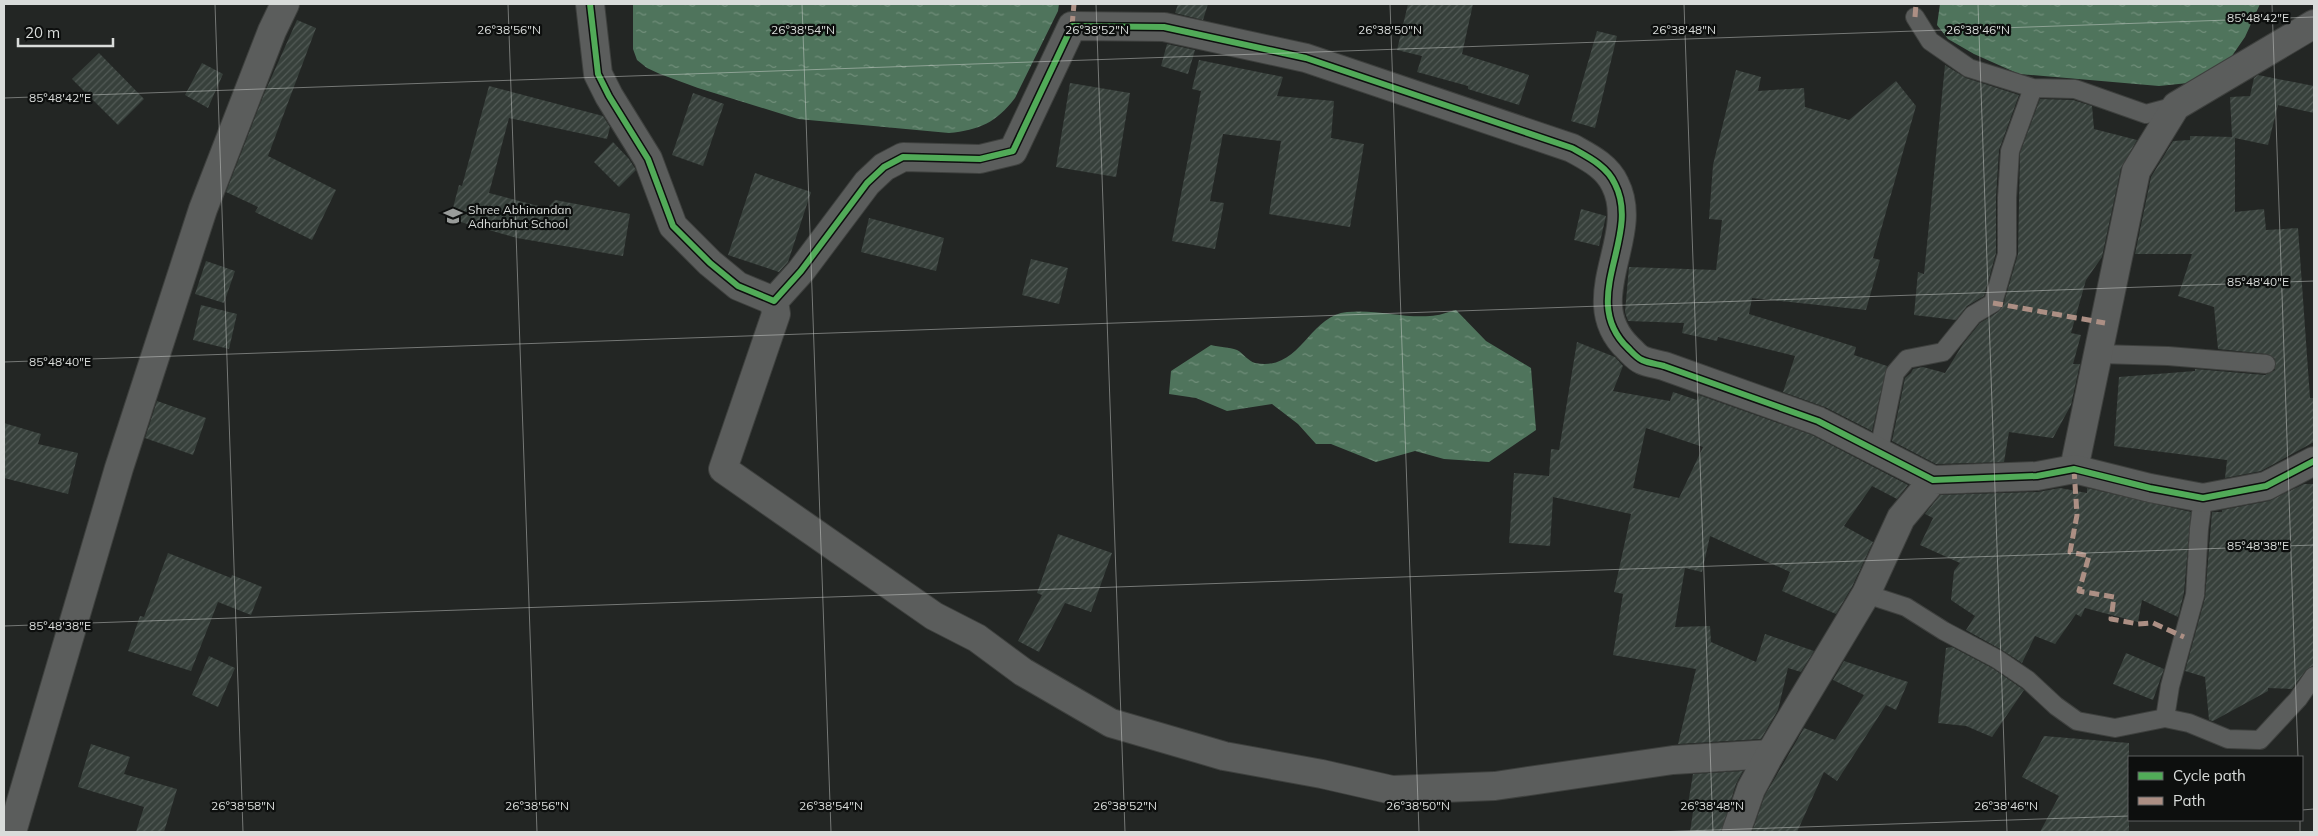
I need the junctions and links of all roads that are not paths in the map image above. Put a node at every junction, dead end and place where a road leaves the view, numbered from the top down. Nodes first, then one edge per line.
1 (285, 4) edge
2 (590, 4) edge
3 (1915, 16) dead end
4 (2314, 24) edge
5 (2033, 88) junction
6 (2176, 106) junction
7 (774, 301) junction
8 (2100, 354) junction
9 (2266, 364) dead end
10 (1879, 450) junction
11 (2314, 461) edge
12 (2074, 469) junction
13 (1933, 480) junction
14 (2203, 498) junction
15 (1866, 594) junction
16 (2314, 676) edge
17 (2165, 718) junction
18 (1770, 754) junction
19 (10, 829) edge
20 (1736, 832) edge

1 - 19 street
2 - 7 street
3 - 5 lane
4 - 6 street
5 - 6 lane
5 - 10 lane
6 - 8 street
7 - 10 street
7 - 18 street
8 - 9 lane
8 - 12 street
10 - 13 street
11 - 14 street
12 - 13 street
12 - 14 street
13 - 15 street
14 - 17 lane
15 - 17 lane
15 - 18 street
16 - 17 lane
18 - 20 street

